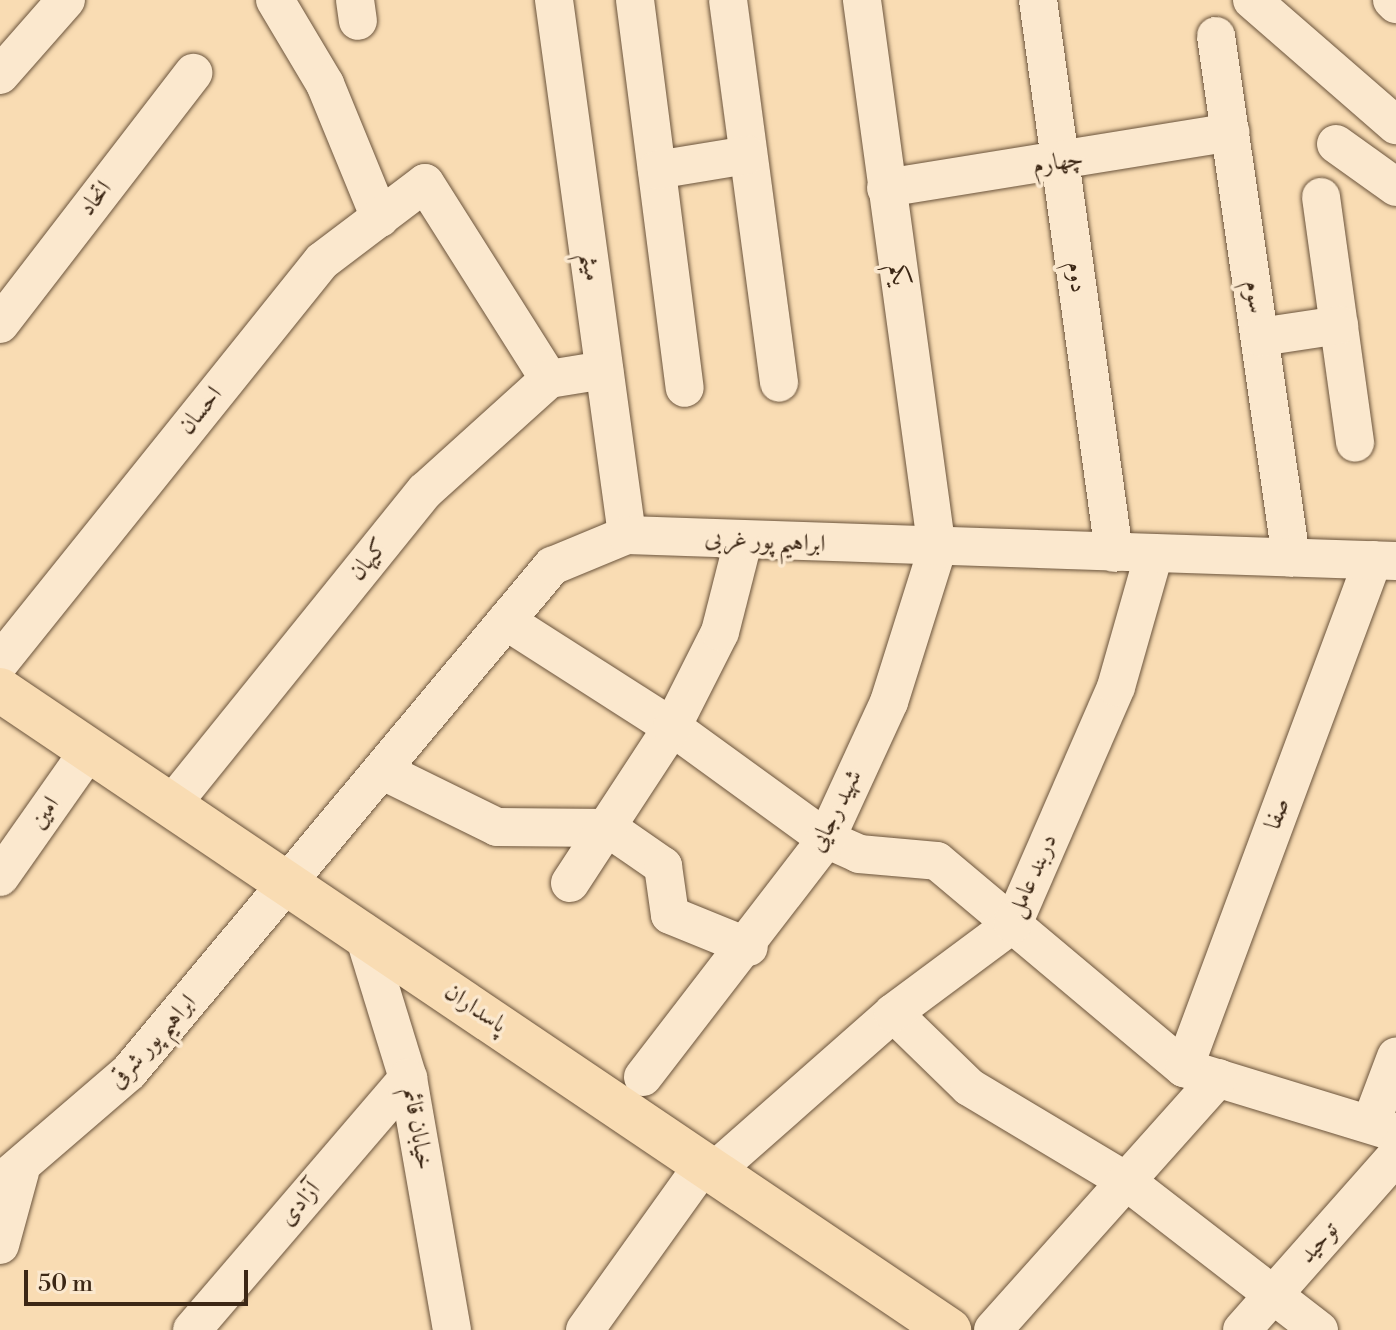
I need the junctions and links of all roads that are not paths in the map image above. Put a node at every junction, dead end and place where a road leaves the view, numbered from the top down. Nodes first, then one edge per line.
1 (66, 0) edge
2 (275, 0) edge
3 (554, 0) edge
4 (635, 0) edge
5 (728, 0) edge
6 (862, 0) edge
7 (1038, 0) edge
8 (1252, 0) edge
9 (1216, 36) dead end
10 (193, 73) dead end
11 (0, 75) edge
12 (1396, 125) edge
13 (1230, 132) junction
14 (1336, 144) dead end
15 (748, 155) junction
16 (1060, 163) junction
17 (657, 170) junction
18 (1396, 187) edge
19 (886, 188) junction
20 (1321, 197) dead end
21 (380, 218) junction
22 (0, 324) edge
23 (1339, 325) junction
24 (1260, 337) junction
25 (604, 370) junction
26 (549, 379) junction
27 (779, 383) dead end
28 (685, 388) dead end
29 (1355, 443) dead end
30 (627, 535) junction
31 (743, 542) junction
32 (937, 550) junction
33 (1114, 553) junction
34 (1154, 554) junction
35 (1291, 558) junction
36 (1385, 561) edge
37 (506, 621) junction
38 (0, 662) edge
39 (0, 690) edge
40 (672, 727) junction
41 (90, 749) junction
42 (383, 771) junction
43 (173, 803) junction
44 (608, 828) junction
45 (826, 839) junction
46 (0, 877) edge
47 (570, 883) dead end
48 (290, 884) junction
49 (1013, 924) junction
50 (363, 932) junction
51 (749, 947) junction
52 (893, 1013) junction
53 (1396, 1057) edge
54 (1201, 1073) junction
55 (643, 1077) dead end
56 (408, 1078) junction
57 (1383, 1128) edge
58 (1396, 1156) edge
59 (709, 1168) junction
60 (10, 1178) edge
61 (1126, 1181) junction
62 (0, 1245) edge
63 (1273, 1295) junction
64 (926, 1324) edge
65 (447, 1325) edge
66 (192, 1330) edge
67 (585, 1330) edge
68 (993, 1330) edge
69 (1242, 1330) edge
70 (1319, 1330) edge

1 - 11 street
2 - 21 street
3 - 25 street, میثم
4 - 17 street
5 - 15 street
6 - 19 street, یکم
7 - 16 street, دوم
8 - 12 street
9 - 13 street, سوم
10 - 22 street, اتحاد
13 - 16 street, چهارم
13 - 24 street, سوم
14 - 18 street
15 - 17 street
15 - 27 street
16 - 19 street, چهارم
16 - 33 street, دوم
17 - 28 street
19 - 32 street, یکم
20 - 23 street
21 - 26 street, احسان
21 - 38 street, احسان
23 - 24 street
23 - 29 street
24 - 35 street, سوم
25 - 26 street
25 - 30 street, میثم
26 - 43 street, کیهان
30 - 31 street, ابراهیم پور غربی
30 - 37 street, ابراهیم پور غربی
31 - 32 street, ابراهیم پور غربی
31 - 40 street
32 - 33 street, ابراهیم پور غربی
32 - 45 street, شهید رجایی
33 - 34 street, ابراهیم پور غربی
34 - 35 street, ابراهیم پور غربی
34 - 49 street, دربند عامل
35 - 36 street, ابراهیم پور غربی
36 - 54 street, صفا
37 - 40 street
37 - 42 street, ابراهیم پور غربی
39 - 41 main road, پاسداران
40 - 44 street
40 - 45 street
41 - 43 main road, پاسداران
41 - 46 street, امین
42 - 44 street
42 - 48 street, ابراهیم پور غربی
43 - 48 main road, پاسداران
44 - 47 street
44 - 51 street
45 - 49 street
45 - 51 street, شهید رجایی
48 - 50 main road, پاسداران
48 - 60 street, ابراهیم پور شرقی
49 - 52 street, دربند عامل
49 - 54 street
50 - 56 street, خیابان قائم
50 - 59 main road, پاسداران
51 - 55 street, شهید رجایی
52 - 59 street, دربند عامل
52 - 61 street
53 - 57 street
54 - 57 street
54 - 61 street, صفا
56 - 65 street, خیابان قائم
56 - 66 street, آزادی
58 - 63 street, توحید
59 - 64 main road, پاسداران
59 - 67 street, دربند عامل
60 - 62 street
61 - 63 street
61 - 68 street, صفا
63 - 69 street, توحید
63 - 70 street

